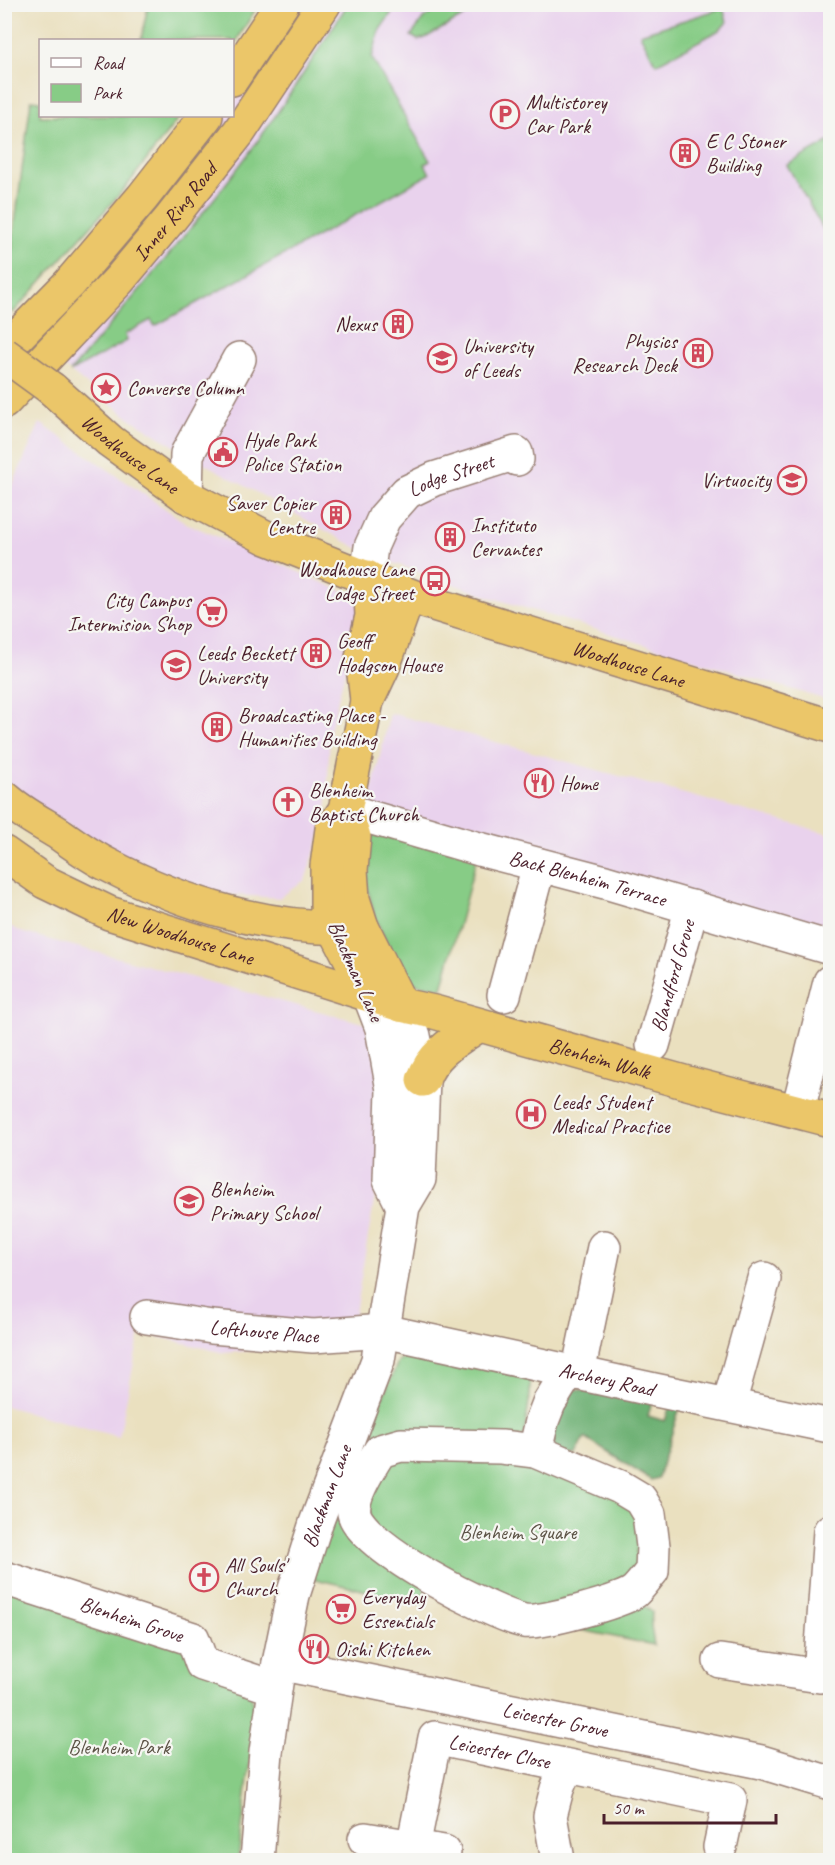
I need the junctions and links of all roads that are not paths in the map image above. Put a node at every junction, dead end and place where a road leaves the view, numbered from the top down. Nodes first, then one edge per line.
1 (282, 4) edge
2 (324, 4) edge
3 (234, 76) edge
4 (205, 117) edge
5 (4, 352) edge
6 (239, 359) dead end
7 (5, 402) edge
8 (517, 459) dead end
9 (186, 496) junction
10 (369, 586) junction
11 (416, 605) junction
12 (367, 701) junction
13 (831, 726) edge
14 (4, 797) edge
15 (345, 810) junction
16 (4, 853) edge
17 (539, 865) junction
18 (327, 866) junction
19 (4, 867) edge
20 (45, 882) junction
21 (692, 907) junction
22 (252, 918) junction
23 (350, 918) junction
24 (831, 948) edge
25 (831, 982) edge
26 (369, 994) junction
27 (504, 995) dead end
28 (412, 1008) junction
29 (479, 1025) junction
30 (653, 1045) dead end
31 (423, 1080) junction
32 (798, 1110) junction
33 (831, 1120) edge
34 (403, 1206) junction
35 (604, 1247) dead end
36 (764, 1279) dead end
37 (147, 1317) dead end
38 (384, 1331) junction
39 (573, 1372) junction
40 (729, 1404) junction
41 (831, 1426) edge
42 (535, 1451) junction
43 (831, 1531) edge
44 (4, 1578) edge
45 (720, 1661) dead end
46 (277, 1675) junction
47 (566, 1767) junction
48 (831, 1783) edge
49 (365, 1839) dead end
50 (720, 1847) dead end
51 (257, 1860) edge
52 (558, 1860) edge

1 - 3 highway
2 - 7 highway, Inner Ring Road
4 - 5 highway, Inner Ring Road
5 - 9 highway, Woodhouse Lane, bridge
6 - 9 street
8 - 10 street, Lodge Street
9 - 10 highway, Woodhouse Lane
10 - 11 highway, Woodhouse Lane
10 - 12 highway, Blackman Lane
11 - 12 highway, Blackman Lane
11 - 13 highway, Woodhouse Lane
12 - 15 highway, Blackman Lane
14 - 22 highway
15 - 17 street, Back Blenheim Terrace
15 - 18 highway, Blackman Lane
15 - 23 highway, Blackman Lane
16 - 20 highway, New Woodhouse Lane
17 - 21 street, Back Blenheim Terrace
17 - 27 street
18 - 22 highway
18 - 23 highway, Blackman Lane
19 - 20 highway
20 - 26 highway, New Woodhouse Lane
21 - 24 street, Back Blenheim Terrace
21 - 30 street, Blandford Grove
22 - 23 highway
23 - 26 highway, Blackman Lane
23 - 28 highway
25 - 32 street
26 - 28 highway, Blenheim Walk
26 - 34 street, Blackman Lane
28 - 29 highway, Blenheim Walk
28 - 31 street, Blackman Lane
29 - 31 highway
29 - 32 highway, Blenheim Walk
31 - 34 street, Blackman Lane
32 - 33 highway, Blenheim Walk
34 - 38 street, Blackman Lane
35 - 39 street
36 - 40 street
37 - 38 street, Lofthouse Place
38 - 39 street, Archery Road
38 - 46 street, Blackman Lane
39 - 40 street, Archery Road
39 - 42 street
40 - 41 street, Archery Road
42 - 42 street
43 - 45 street
44 - 46 street, Blenheim Grove
46 - 48 street, Leicester Grove
46 - 51 street, Blackman Lane
47 - 49 street, Leicester Close
47 - 50 street, Leicester Close
47 - 52 street, Leicester Close

